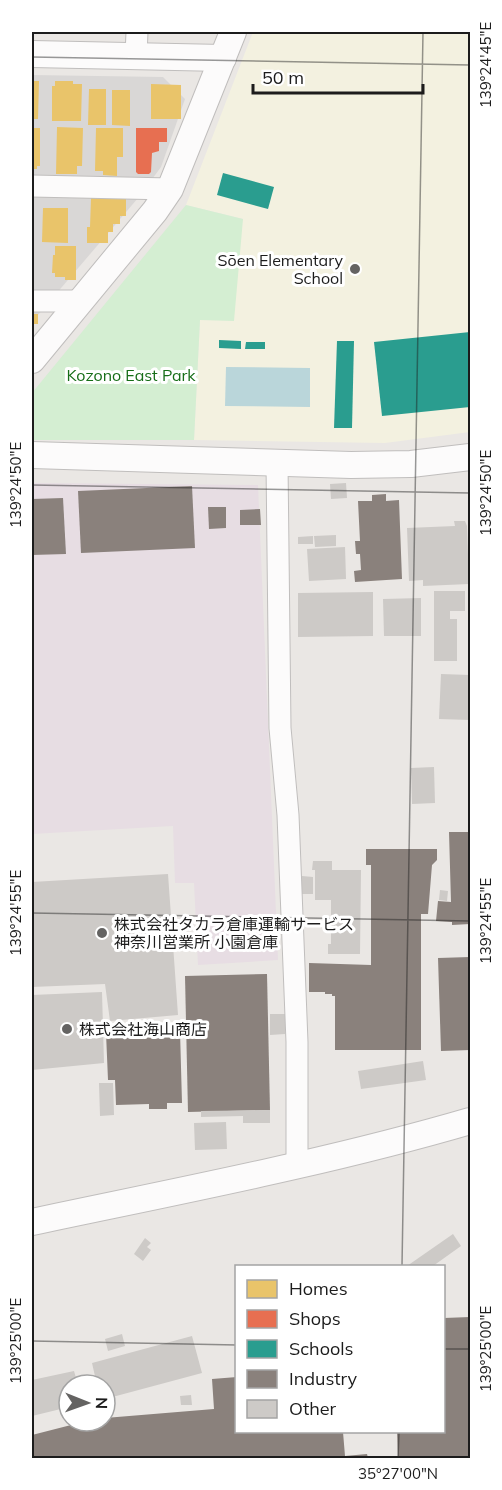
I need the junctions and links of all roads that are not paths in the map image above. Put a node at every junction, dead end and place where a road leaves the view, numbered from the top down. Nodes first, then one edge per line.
1 (234, 32) edge
2 (137, 44) edge
3 (32, 54) edge
4 (223, 58) junction
5 (32, 186) edge
6 (170, 189) junction
7 (32, 301) edge
8 (81, 301) junction
9 (32, 360) edge
10 (32, 455) edge
11 (471, 457) edge
12 (277, 463) junction
13 (471, 1121) edge
14 (297, 1166) junction
15 (32, 1222) edge

1 - 4 street
2 - 3 street
2 - 4 street
4 - 6 street
5 - 6 street
6 - 8 street
7 - 8 street
8 - 9 street
10 - 12 street
11 - 12 street
12 - 14 street
13 - 14 street
14 - 15 street

